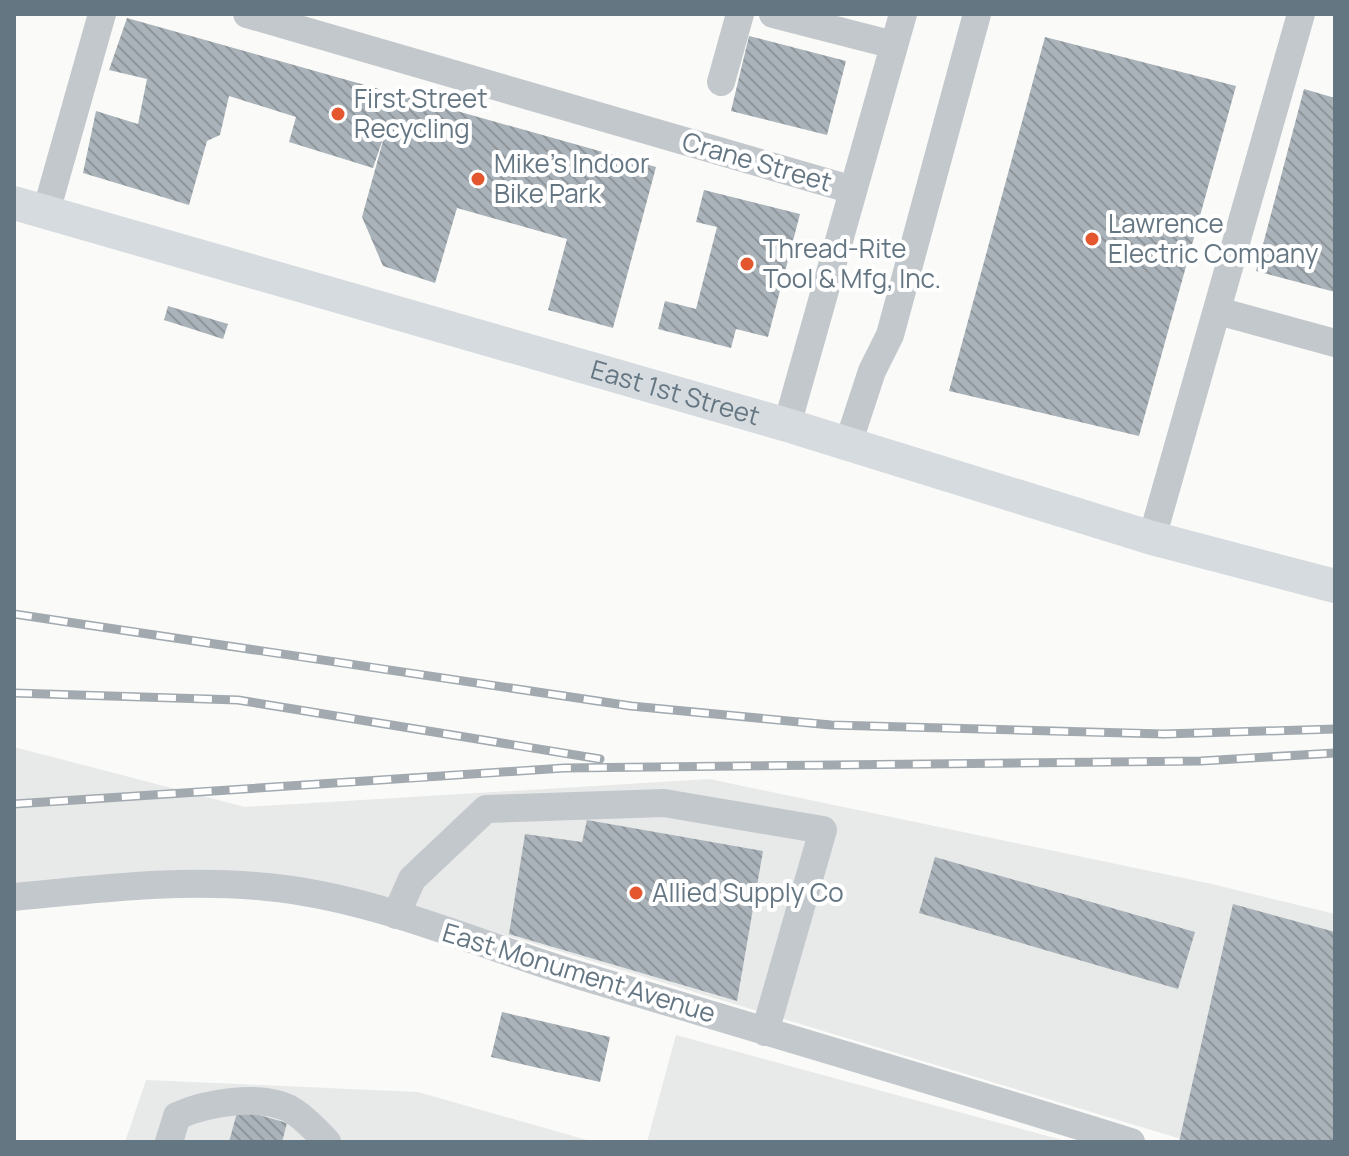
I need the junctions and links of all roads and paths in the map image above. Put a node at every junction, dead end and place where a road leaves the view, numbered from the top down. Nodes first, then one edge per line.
1 (102, 14) edge
2 (247, 14) edge
3 (740, 14) edge
4 (773, 14) edge
5 (903, 14) edge
6 (977, 14) edge
7 (1301, 14) edge
8 (894, 45) junction
9 (721, 82) dead end
10 (853, 190) junction
11 (30, 208) edge
12 (1218, 311) junction
13 (1335, 343) edge
14 (787, 425) junction
15 (848, 444) junction
16 (1152, 538) junction
17 (1335, 586) edge
18 (14, 897) edge
19 (396, 915) junction
20 (765, 1032) junction
21 (169, 1142) edge
22 (327, 1142) edge
23 (1131, 1142) edge

1 - 11 street
2 - 10 street, Crane Street
3 - 9 street
4 - 8 street
5 - 8 street
6 - 15 street
7 - 12 street
8 - 10 street
10 - 14 street
11 - 14 main road, East 1st Street
12 - 13 street
12 - 16 street
14 - 15 main road, East 1st Street
15 - 16 main road, East 1st Street
16 - 17 main road, East 1st Street
18 - 19 street, East Monument Avenue
19 - 20 street, East Monument Avenue
19 - 20 street
20 - 23 street, East Monument Avenue
21 - 22 street

